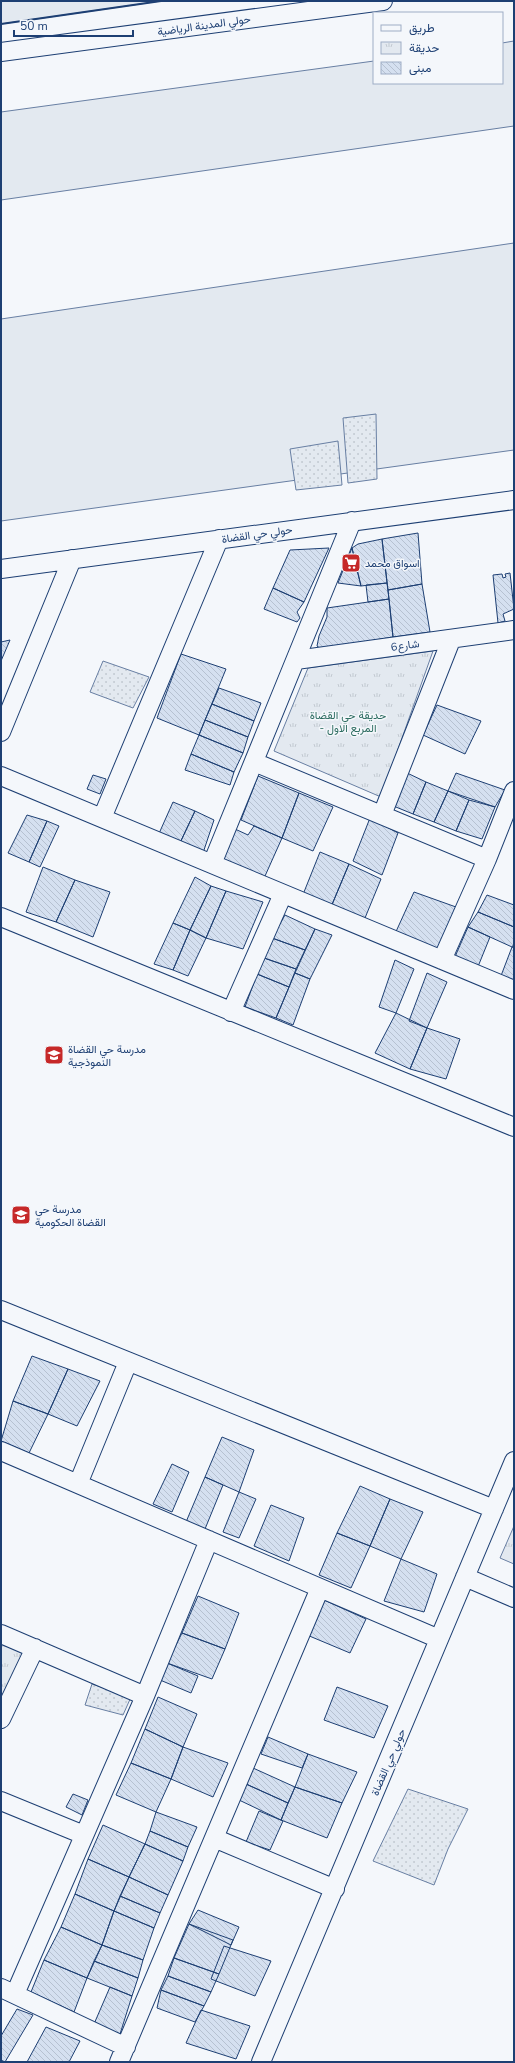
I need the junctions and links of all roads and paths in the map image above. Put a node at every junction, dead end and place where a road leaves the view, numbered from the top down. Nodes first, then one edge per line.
1 (383, 1) edge
2 (1, 52) edge
3 (514, 500) edge
4 (352, 521) junction
5 (219, 539) junction
6 (72, 559) junction
7 (1, 569) edge
8 (514, 630) edge
9 (451, 640) junction
10 (296, 660) junction
11 (6, 707) edge
12 (1, 732) edge
13 (254, 762) junction
14 (1, 776) edge
15 (514, 791) edge
16 (382, 815) junction
17 (102, 818) junction
18 (487, 859) junction
19 (212, 864) junction
20 (283, 894) junction
21 (1, 918) edge
22 (442, 960) junction
23 (514, 990) edge
24 (231, 1012) junction
25 (514, 1127) edge
26 (1, 1310) edge
27 (128, 1362) junction
28 (1, 1451) edge
29 (514, 1461) edge
30 (78, 1484) junction
31 (494, 1509) junction
32 (209, 1540) junction
33 (465, 1577) junction
34 (320, 1588) junction
35 (514, 1598) edge
36 (1, 1634) edge
37 (439, 1639) junction
38 (35, 1648) junction
39 (145, 1696) junction
40 (1, 1719) edge
41 (1, 1801) edge
42 (84, 1835) junction
43 (214, 1838) junction
44 (334, 1889) junction
45 (8, 1991) edge
46 (122, 2054) edge
47 (262, 2062) edge

1 - 2 street, حولي المدينة الرياضية
3 - 4 street, حولي حي القضاة
4 - 5 street, حولي حي القضاة
4 - 10 street
5 - 6 street, حولي حي القضاة
5 - 17 street
6 - 7 street, حولي حي القضاة
6 - 11 street
8 - 9 street, شارع6
9 - 10 street, شارع6
9 - 16 street
10 - 13 street
11 - 12 street
13 - 16 street
13 - 19 street
14 - 17 street
15 - 18 street
16 - 18 street
17 - 19 street
18 - 22 street
19 - 20 street
20 - 22 street
20 - 24 street
21 - 24 street
22 - 23 street
24 - 25 street
26 - 27 street
27 - 30 street
27 - 31 street
28 - 30 street
29 - 31 street, حولي حي القضاة
30 - 32 street
31 - 33 street, حولي حي القضاة
32 - 34 street
32 - 39 street
33 - 35 street
33 - 37 street, حولي حي القضاة
34 - 37 street
34 - 43 street
36 - 38 street
37 - 44 street, حولي حي القضاة
38 - 39 street
38 - 40 street
39 - 42 street
41 - 42 street
42 - 45 street
43 - 44 street
43 - 46 street
44 - 47 street, حولي حي القضاة
45 - 46 street

